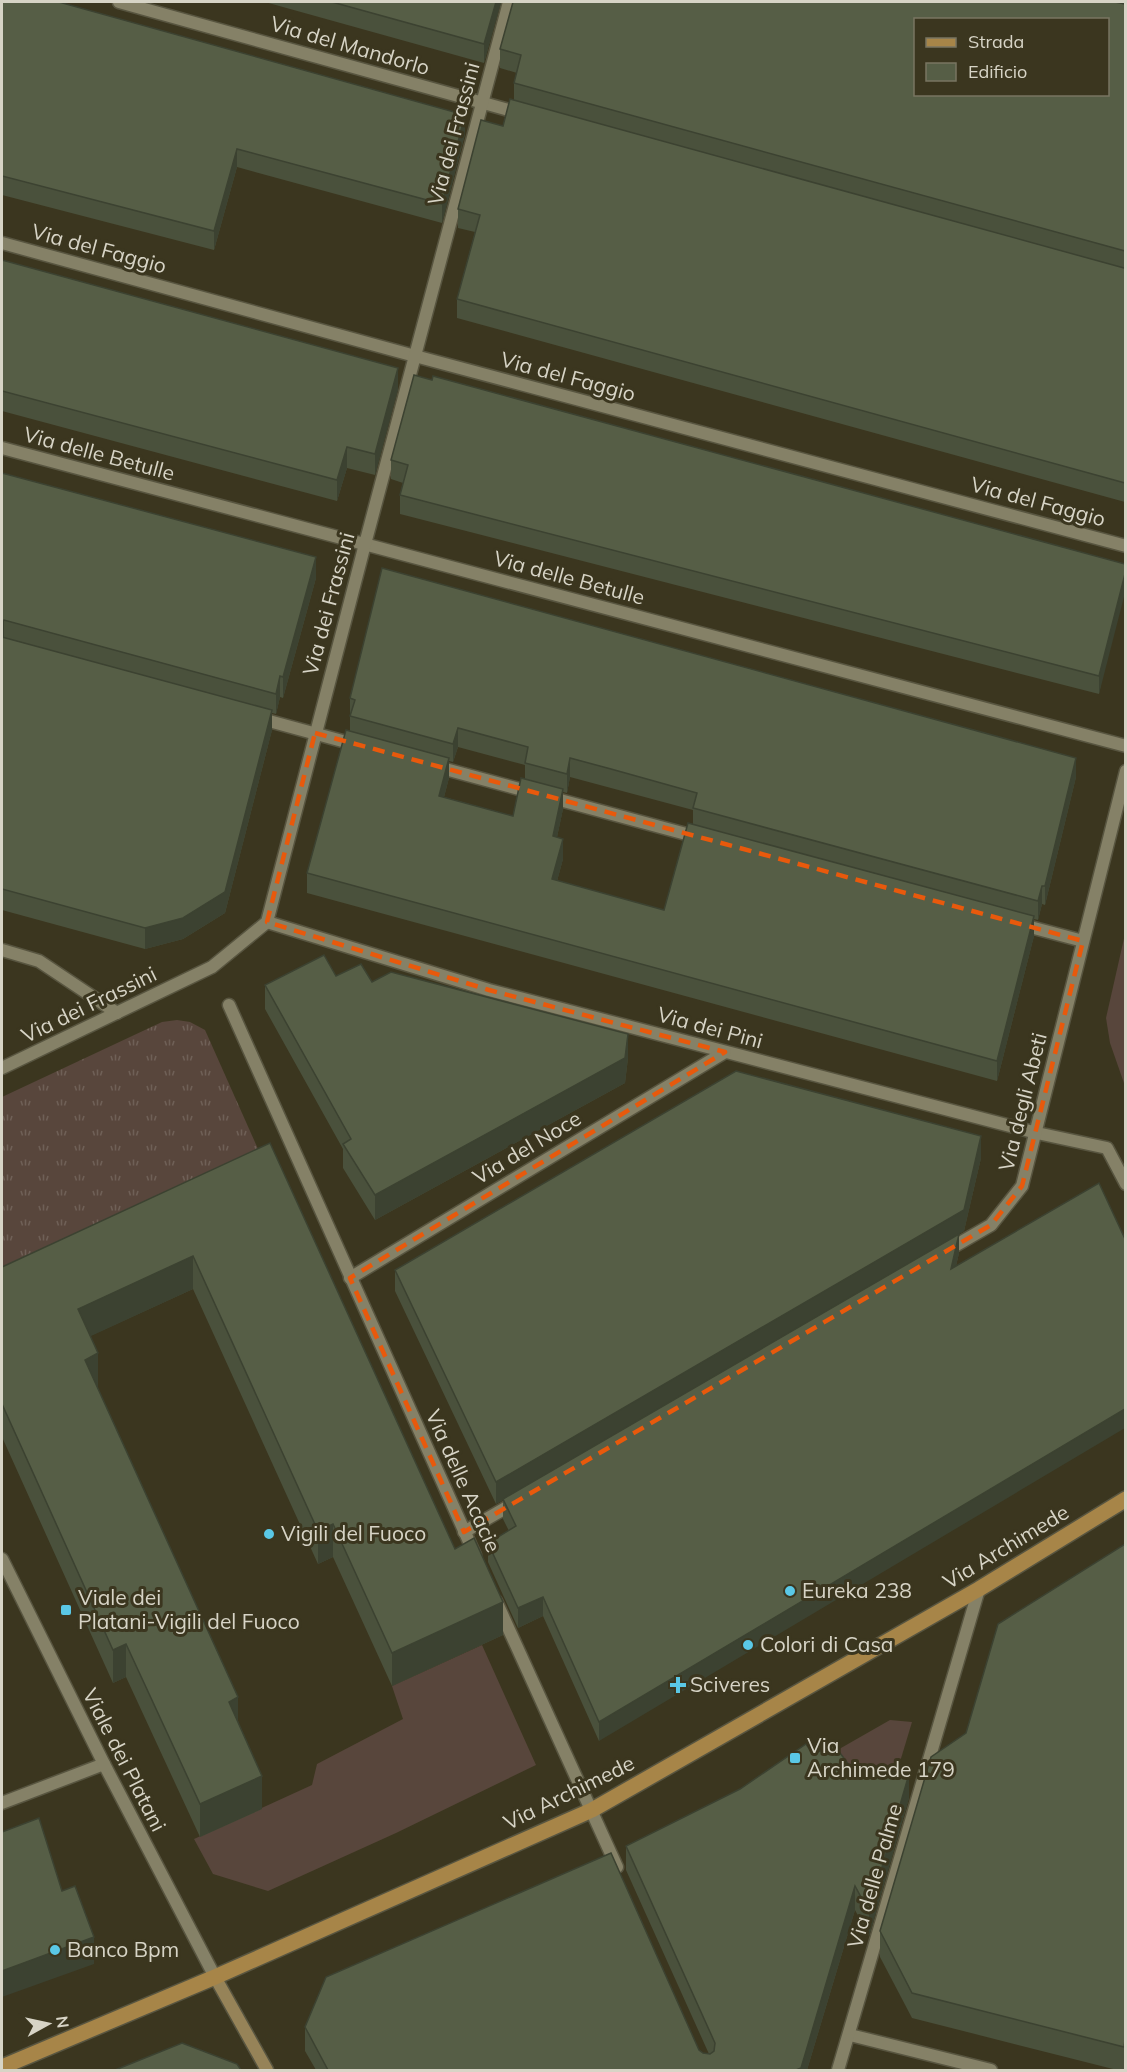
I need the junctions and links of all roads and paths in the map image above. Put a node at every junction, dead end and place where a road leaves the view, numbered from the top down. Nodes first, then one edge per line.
1 (119, 2) edge
2 (509, 2) edge
3 (482, 103) junction
4 (540, 118) edge
5 (2, 243) edge
6 (415, 356) junction
7 (2, 448) edge
8 (365, 544) junction
9 (1125, 546) edge
10 (248, 715) edge
11 (315, 733) junction
12 (1125, 747) edge
13 (373, 749) edge
14 (419, 761) edge
15 (1125, 771) edge
16 (716, 842) edge
17 (1003, 919) edge
18 (267, 922) junction
19 (1083, 941) junction
20 (2, 950) edge
21 (229, 1005) dead end
22 (117, 1013) junction
23 (725, 1052) junction
24 (2, 1068) edge
25 (1037, 1133) junction
26 (1125, 1184) edge
27 (939, 1255) edge
28 (350, 1278) junction
29 (526, 1496) edge
30 (1125, 1499) edge
31 (464, 1532) junction
32 (479, 1564) edge
33 (3, 1565) edge
34 (488, 1585) edge
35 (979, 1589) junction
36 (104, 1764) junction
37 (2, 1803) edge
38 (592, 1810) junction
39 (621, 1875) edge
40 (215, 1977) junction
41 (850, 2035) junction
42 (6, 2068) edge
43 (267, 2070) edge
44 (838, 2070) edge
45 (991, 2070) edge

1 - 3 street, Via del Mandorlo
2 - 3 street, Via dei Frassini
3 - 4 street, Via del Mandorlo
3 - 6 street, Via dei Frassini
5 - 6 street, Via del Faggio
6 - 8 street, Via dei Frassini
6 - 9 street, Via del Faggio
7 - 8 street, Via delle Betulle
8 - 11 street, Via dei Frassini
8 - 12 street, Via delle Betulle
10 - 11 street
11 - 13 street
11 - 18 street, Via dei Frassini
14 - 16 street
15 - 19 street, Via degli Abeti
17 - 19 street
18 - 22 street, Via dei Frassini
18 - 23 street, Via dei Pini
19 - 25 street, Via degli Abeti
20 - 22 street
21 - 28 street, Via delle Acacie
22 - 24 street, Via dei Frassini
23 - 25 street, Via dei Pini
23 - 28 street, Via del Noce
25 - 26 street, Via dei Pini
25 - 27 street, Via degli Abeti
28 - 31 street, Via delle Acacie
29 - 31 street
30 - 35 main road, Via Archimede
31 - 32 street, Via delle Acacie
33 - 36 street, Viale dei Platani
34 - 38 street, Via delle Acacie
35 - 38 main road, Via Archimede
35 - 41 street, Via delle Palme
36 - 37 street
36 - 40 street, Viale dei Platani
38 - 39 street, Via delle Acacie
38 - 40 main road, Via Archimede
40 - 42 main road, Via Archimede
40 - 43 main road
41 - 44 street, Via delle Palme
41 - 45 street

